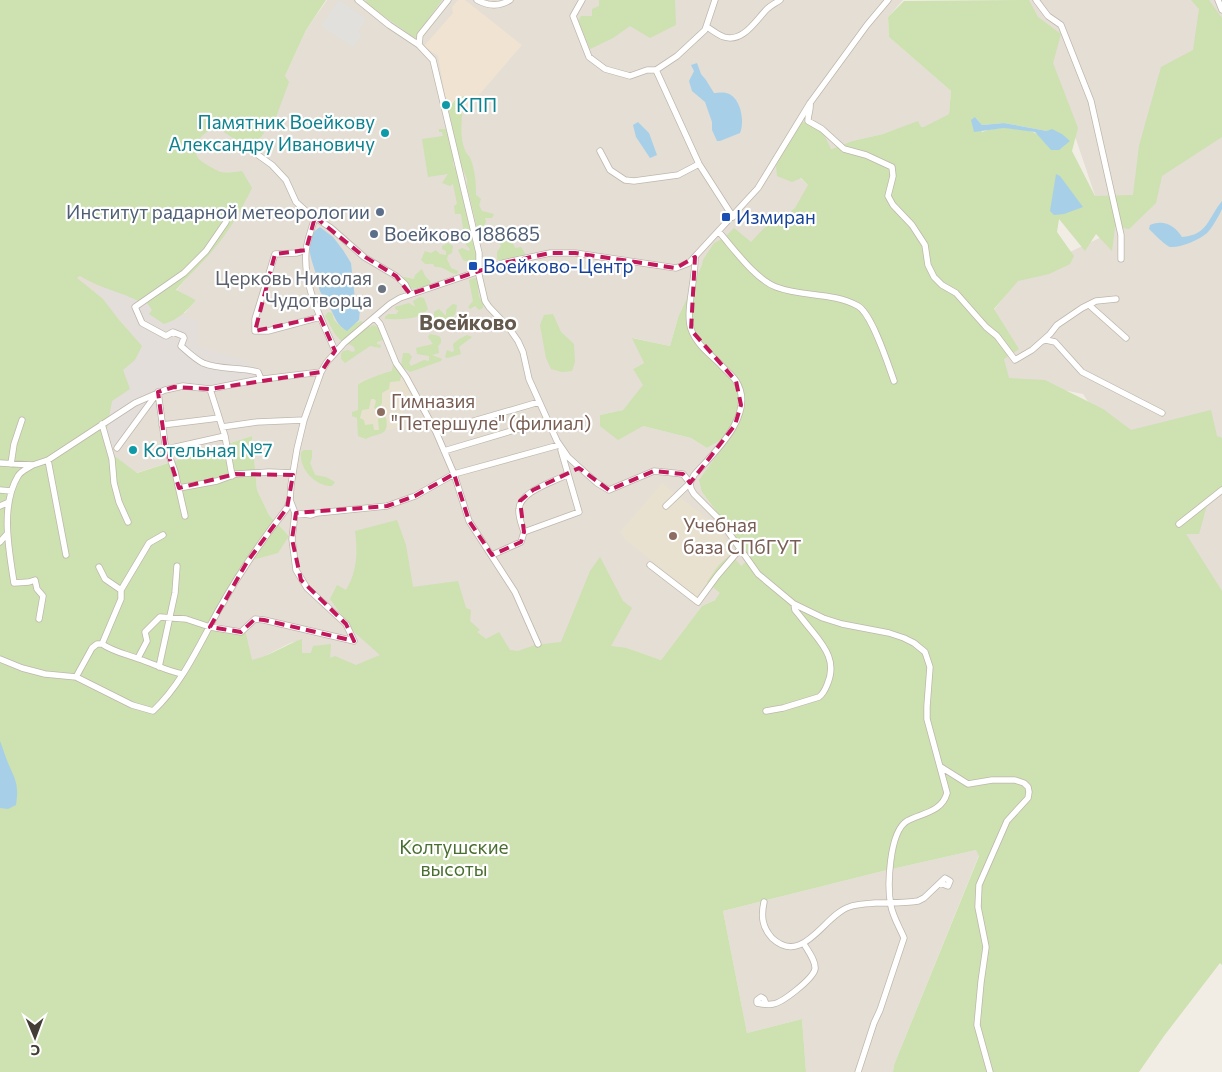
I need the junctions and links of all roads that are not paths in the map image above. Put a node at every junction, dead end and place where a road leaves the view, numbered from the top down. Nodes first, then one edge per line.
1 (358, 0) edge
2 (448, 0) edge
3 (477, 0) edge
4 (510, 0) edge
5 (582, 0) edge
6 (716, 0) edge
7 (780, 0) edge
8 (888, 0) edge
9 (1036, 0) edge
10 (1218, 0) edge
11 (1222, 10) edge
12 (707, 27) junction
13 (419, 45) junction
14 (656, 70) junction
15 (810, 103) junction
16 (600, 151) dead end
17 (260, 157) dead end
18 (699, 164) junction
19 (316, 217) junction
20 (733, 217) junction
21 (226, 222) dead end
22 (719, 232) junction
23 (306, 250) junction
24 (695, 257) junction
25 (1120, 259) dead end
26 (480, 262) junction
27 (490, 267) junction
28 (478, 272) junction
29 (410, 294) junction
30 (1116, 299) dead end
31 (1089, 305) junction
32 (320, 317) junction
33 (375, 318) junction
34 (1126, 338) dead end
35 (1042, 341) junction
36 (335, 352) junction
37 (321, 372) junction
38 (261, 379) junction
39 (894, 381) dead end
40 (210, 389) junction
41 (158, 392) junction
42 (539, 402) junction
43 (1162, 413) dead end
44 (219, 418) junction
45 (22, 420) dead end
46 (304, 420) junction
47 (548, 420) junction
48 (101, 425) junction
49 (162, 425) junction
50 (222, 427) junction
51 (436, 432) junction
52 (224, 436) junction
53 (559, 445) junction
54 (117, 448) dead end
55 (167, 449) junction
56 (444, 451) junction
57 (48, 460) junction
58 (0, 463) edge
59 (11, 464) junction
60 (33, 464) junction
61 (293, 473) junction
62 (454, 474) junction
63 (568, 474) junction
64 (232, 476) junction
65 (690, 483) junction
66 (179, 488) junction
67 (0, 490) edge
68 (1222, 490) edge
69 (11, 491) junction
70 (290, 500) junction
71 (9, 502) junction
72 (0, 506) edge
73 (666, 506) dead end
74 (295, 513) junction
75 (185, 516) dead end
76 (128, 522) dead end
77 (1179, 524) dead end
78 (3, 527) edge
79 (524, 532) junction
80 (7, 534) junction
81 (162, 535) dead end
82 (0, 542) edge
83 (740, 549) junction
84 (66, 555) dead end
85 (492, 555) junction
86 (650, 565) dead end
87 (178, 566) dead end
88 (99, 568) dead end
89 (121, 590) junction
90 (794, 604) junction
91 (170, 618) junction
92 (39, 620) dead end
93 (210, 628) junction
94 (102, 644) junction
95 (538, 644) dead end
96 (138, 658) junction
97 (0, 659) edge
98 (159, 667) junction
99 (182, 674) junction
100 (76, 677) junction
101 (766, 711) dead end
102 (940, 766) junction
103 (940, 883) dead end
104 (764, 902) dead end
105 (890, 904) junction
106 (804, 944) junction
107 (766, 1004) dead end
108 (858, 1072) edge
109 (990, 1072) edge

1 - 13 street
2 - 13 street
3 - 4 street
5 - 14 street
6 - 12 street
7 - 12 street
8 - 15 street
9 - 25 street
10 - 11 street
12 - 14 street
13 - 26 street
14 - 18 street
15 - 20 street
15 - 35 street
16 - 18 street
17 - 19 street
18 - 20 street
19 - 23 street
19 - 29 street
20 - 22 street
21 - 38 street
22 - 24 street
22 - 39 street
23 - 32 street
23 - 32 street
24 - 27 street
24 - 65 street
26 - 27 street
26 - 28 street
27 - 28 street
28 - 29 street
28 - 42 street
29 - 33 street
30 - 31 street
31 - 34 street
31 - 35 street
32 - 36 street
33 - 36 street
33 - 51 street
35 - 43 street
36 - 37 street
37 - 38 street
37 - 46 street
38 - 40 street
40 - 41 street
40 - 44 street
41 - 48 street
41 - 49 street
41 - 54 street
42 - 47 street
42 - 51 street
44 - 49 street
44 - 50 street
45 - 59 street
46 - 50 street
46 - 61 street
47 - 53 street
47 - 56 street
48 - 57 street
48 - 76 street
49 - 55 street
50 - 52 street
51 - 56 street
52 - 55 street
52 - 64 street
53 - 62 street
53 - 63 street
53 - 65 street
55 - 66 street
56 - 62 street
57 - 60 street
57 - 84 street
58 - 59 street
59 - 60 street
60 - 69 street
61 - 64 street
61 - 70 street
62 - 74 street
62 - 85 street
63 - 79 street
63 - 79 street
64 - 66 street
65 - 73 street
65 - 83 street
66 - 75 street
67 - 69 street
68 - 77 street
69 - 71 street
70 - 74 street
70 - 93 street
71 - 72 street
71 - 78 street
74 - 93 street
78 - 80 street
79 - 85 street
80 - 82 street
80 - 92 street
81 - 89 street
83 - 86 street
83 - 90 street
85 - 95 street
87 - 91 street
88 - 89 street
89 - 94 street
90 - 101 street
90 - 102 street
91 - 93 street
91 - 96 street
91 - 98 street
93 - 99 street
94 - 96 street
94 - 100 street
96 - 98 street
97 - 100 street
98 - 99 street
99 - 100 street
102 - 105 street
102 - 109 street
103 - 105 street
104 - 106 street
105 - 106 street
105 - 108 street
106 - 107 street

